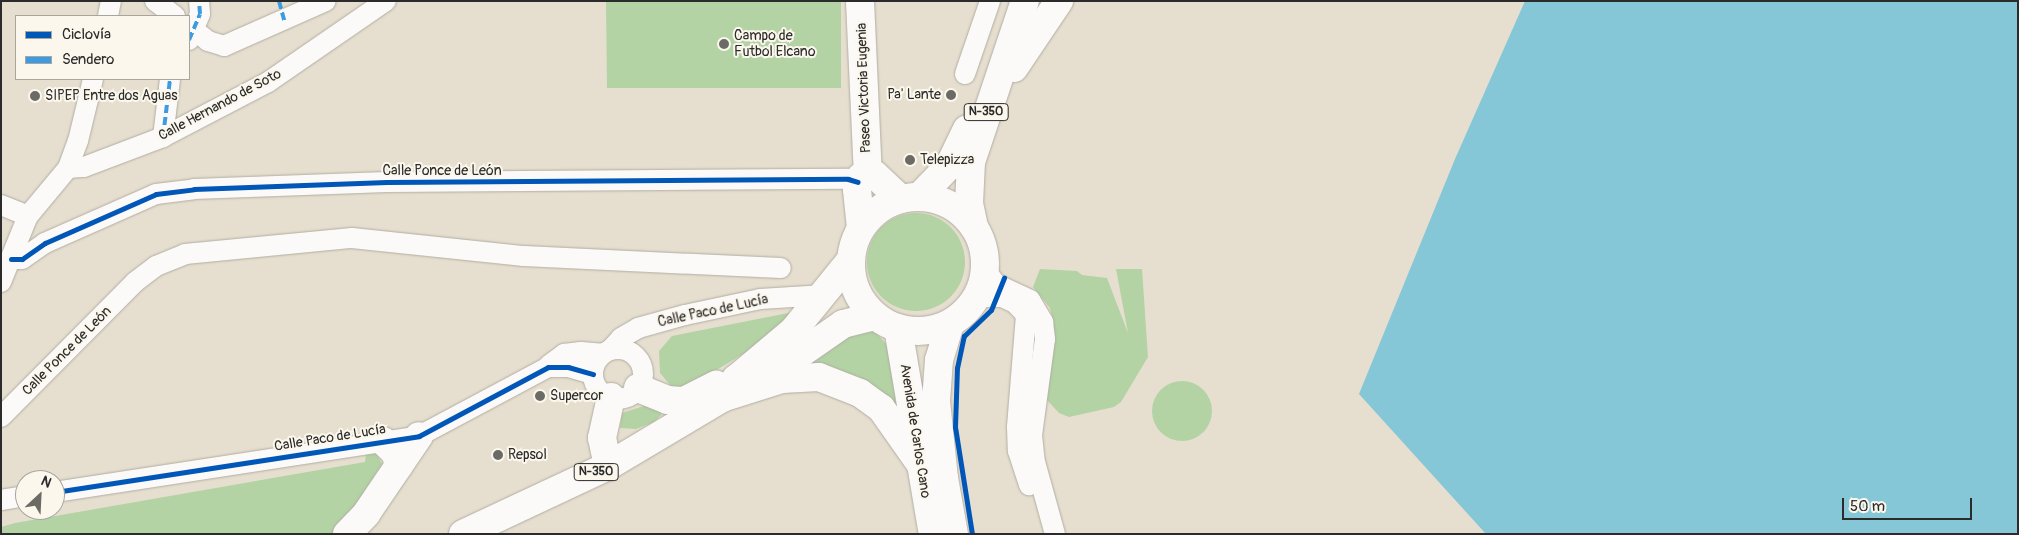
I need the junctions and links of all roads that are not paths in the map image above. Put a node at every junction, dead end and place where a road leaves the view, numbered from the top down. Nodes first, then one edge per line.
1 (111, 1) edge
2 (156, 1) edge
3 (199, 1) edge
4 (326, 1) edge
5 (386, 1) edge
6 (860, 1) edge
7 (1059, 1) edge
8 (1009, 4) edge
9 (108, 15) edge
10 (174, 15) edge
11 (190, 32) edge
12 (964, 74) dead end
13 (93, 80) edge
14 (170, 80) edge
15 (979, 133) junction
16 (163, 137) junction
17 (68, 168) junction
18 (863, 178) junction
19 (910, 198) junction
20 (1, 205) edge
21 (28, 216) junction
22 (974, 227) junction
23 (860, 228) junction
24 (11, 259) junction
25 (850, 260) junction
26 (780, 268) dead end
27 (985, 270) junction
28 (1, 282) edge
29 (825, 295) junction
30 (977, 297) junction
31 (887, 322) junction
32 (950, 324) junction
33 (606, 352) junction
34 (548, 367) junction
35 (593, 374) junction
36 (638, 388) junction
37 (735, 390) junction
38 (611, 397) junction
39 (1, 417) edge
40 (419, 436) junction
41 (383, 441) junction
42 (919, 462) junction
43 (399, 465) junction
44 (608, 466) junction
45 (65, 490) edge
46 (15, 498) edge
47 (1, 500) edge
48 (366, 524) edge
49 (347, 534) edge
50 (464, 534) edge
51 (933, 534) edge
52 (954, 534) edge
53 (1053, 534) edge

1 - 9 street
2 - 10 street
3 - 11 street
4 - 11 street
5 - 16 street, Calle Hernando de Soto
6 - 18 main road, Paseo Victoria Eugenia
7 - 15 main road
8 - 12 street
8 - 15 main road, N-350
8 - 19 main road, N-350
13 - 17 street
14 - 16 street
15 - 22 main road, N-350
16 - 17 street, Calle Hernando de Soto
17 - 21 street
18 - 19 main road
18 - 23 main road, Paseo Victoria Eugenia
18 - 24 street, Calle Ponce de León
19 - 22 main road, N-350
19 - 23 main road, N-350
20 - 21 street
21 - 24 street
22 - 27 main road, N-350
23 - 25 main road, N-350
24 - 28 street
25 - 29 main road, N-350
25 - 31 main road, N-350
26 - 39 street, Calle Ponce de León
27 - 30 main road, N-350
27 - 53 street
29 - 33 street, Calle Paco de Lucía
29 - 37 main road, N-350
30 - 32 main road, N-350
30 - 53 street
31 - 32 main road, N-350
31 - 37 main road, N-350
31 - 42 main road, Avenida de Carlos Cano
32 - 52 main road, Avenida de Carlos Cano
33 - 34 street, Calle Paco de Lucía
33 - 35 street
33 - 36 street
34 - 35 street
34 - 40 street, Calle Paco de Lucía
35 - 38 street
36 - 37 main road
36 - 38 street
37 - 42 main road
37 - 44 main road, N-350
38 - 44 main road
40 - 41 street, Calle Paco de Lucía
40 - 43 main road
41 - 43 main road
41 - 45 street, Calle Paco de Lucía
42 - 51 main road, Avenida de Carlos Cano
43 - 48 main road
44 - 50 main road, N-350
46 - 47 street
48 - 49 main road

